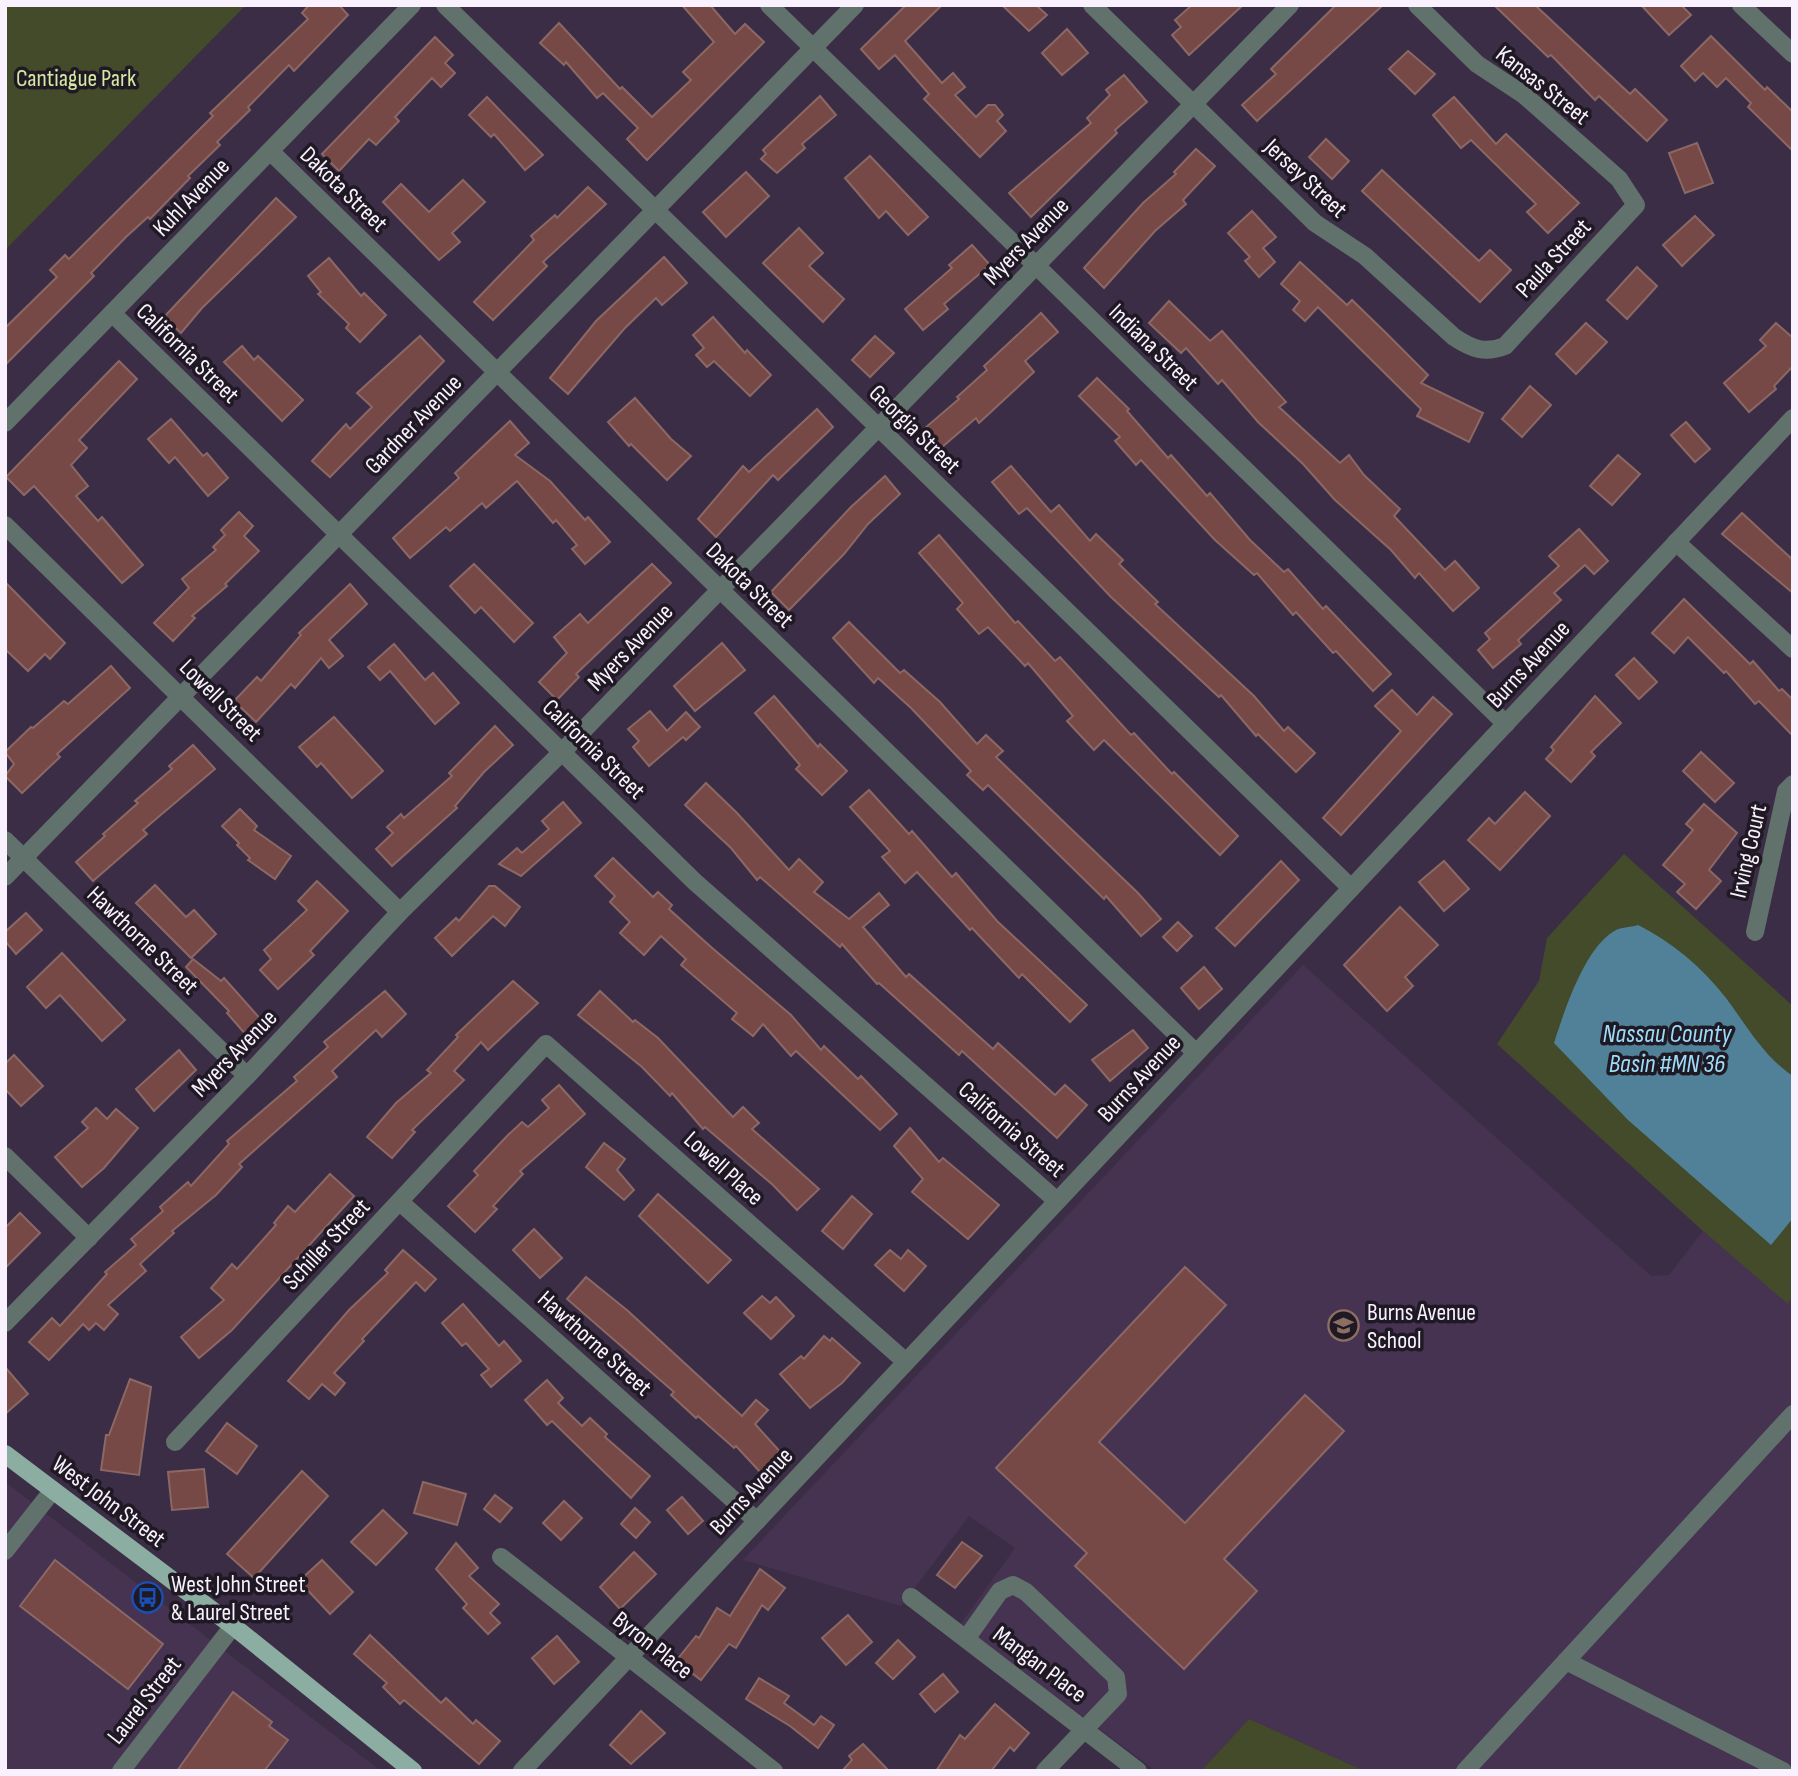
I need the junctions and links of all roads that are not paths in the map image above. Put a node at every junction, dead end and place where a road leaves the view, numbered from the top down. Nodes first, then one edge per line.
1 (412, 5) edge
2 (445, 5) edge
3 (769, 5) edge
4 (855, 5) edge
5 (1092, 5) edge
6 (1290, 5) edge
7 (1417, 5) edge
8 (1741, 5) edge
9 (813, 48) junction
10 (1793, 54) edge
11 (1194, 104) junction
12 (270, 151) junction
13 (1636, 205) joint
14 (656, 210) junction
15 (1036, 266) junction
16 (112, 313) junction
17 (1505, 346) joint
18 (497, 372) junction
19 (1793, 418) edge
20 (5, 423) edge
21 (878, 428) junction
22 (5, 525) edge
23 (340, 534) junction
24 (1676, 542) junction
25 (721, 590) junction
26 (1793, 649) edge
27 (182, 696) junction
28 (1506, 724) junction
29 (562, 752) junction
30 (1793, 784) edge
31 (5, 840) edge
32 (24, 858) junction
33 (5, 877) edge
34 (1351, 888) junction
35 (400, 912) junction
36 (1755, 932) dead end
37 (1196, 1053) junction
38 (247, 1076) junction
39 (512, 1080) joint
40 (5, 1156) edge
41 (1057, 1201) junction
42 (400, 1202) junction
43 (89, 1237) junction
44 (5, 1323) edge
45 (906, 1362) junction
46 (1793, 1414) edge
47 (174, 1442) dead end
48 (5, 1454) edge
49 (52, 1490) junction
50 (757, 1521) junction
51 (5, 1551) edge
52 (501, 1557) dead end
53 (911, 1597) dead end
54 (233, 1626) junction
55 (966, 1639) junction
56 (629, 1657) junction
57 (1566, 1661) junction
58 (1084, 1728) junction
59 (121, 1771) edge
60 (413, 1771) edge
61 (522, 1771) edge
62 (774, 1771) edge
63 (1045, 1771) edge
64 (1138, 1771) edge
65 (1465, 1771) edge
66 (1783, 1771) edge

1 - 12 street, Kuhl Avenue
2 - 14 street, Georgia Street
3 - 9 street, Indiana Street
4 - 9 street, Gardner Avenue
5 - 11 street, Jersey Street
6 - 11 street, Myers Avenue
7 - 13 street, Kansas Street
8 - 10 street
9 - 14 street, Gardner Avenue
9 - 15 street, Indiana Street
11 - 15 street, Myers Avenue
11 - 17 street, Jersey Street
12 - 16 street, Kuhl Avenue
12 - 18 street, Dakota Street
13 - 17 street, Paula Street
14 - 18 street, Gardner Avenue
14 - 21 street, Georgia Street
15 - 21 street, Myers Avenue
15 - 28 street, Indiana Street
16 - 20 street, Kuhl Avenue
16 - 23 street, California Street
18 - 23 street, Gardner Avenue
18 - 25 street, Dakota Street
19 - 24 street, Burns Avenue
21 - 25 street, Myers Avenue
21 - 34 street, Georgia Street
22 - 27 street, Lowell Street
23 - 27 street, Gardner Avenue
23 - 29 street, California Street
24 - 26 street
24 - 28 street, Burns Avenue
25 - 29 street, Myers Avenue
25 - 37 street, Dakota Street
27 - 32 street, Gardner Avenue
27 - 35 street, Lowell Street
28 - 34 street, Burns Avenue
29 - 35 street, Myers Avenue
29 - 41 street, California Street
30 - 36 street, Irving Court
31 - 32 street, Hawthorne Street
32 - 33 street, Gardner Avenue
32 - 38 street, Hawthorne Street
34 - 37 street, Burns Avenue
35 - 38 street, Myers Avenue
37 - 41 street, Burns Avenue
38 - 43 street, Myers Avenue
39 - 42 street, Schiller Street
39 - 45 street, Lowell Place
40 - 43 street
41 - 45 street, Burns Avenue
42 - 47 street, Schiller Street
42 - 50 street, Hawthorne Street
43 - 44 street, Myers Avenue
45 - 50 street, Burns Avenue
46 - 57 street
48 - 49 main road, West John Street
49 - 51 street
49 - 54 main road, West John Street
50 - 56 street, Burns Avenue
52 - 56 street, Byron Place
53 - 55 street, Mangan Place
54 - 59 street, Laurel Street
54 - 60 main road, West John Street
55 - 58 street, Mangan Place
55 - 58 street
56 - 61 street, Burns Avenue
56 - 62 street, Byron Place
57 - 65 street
57 - 66 street
58 - 63 street
58 - 64 street, Mangan Place

